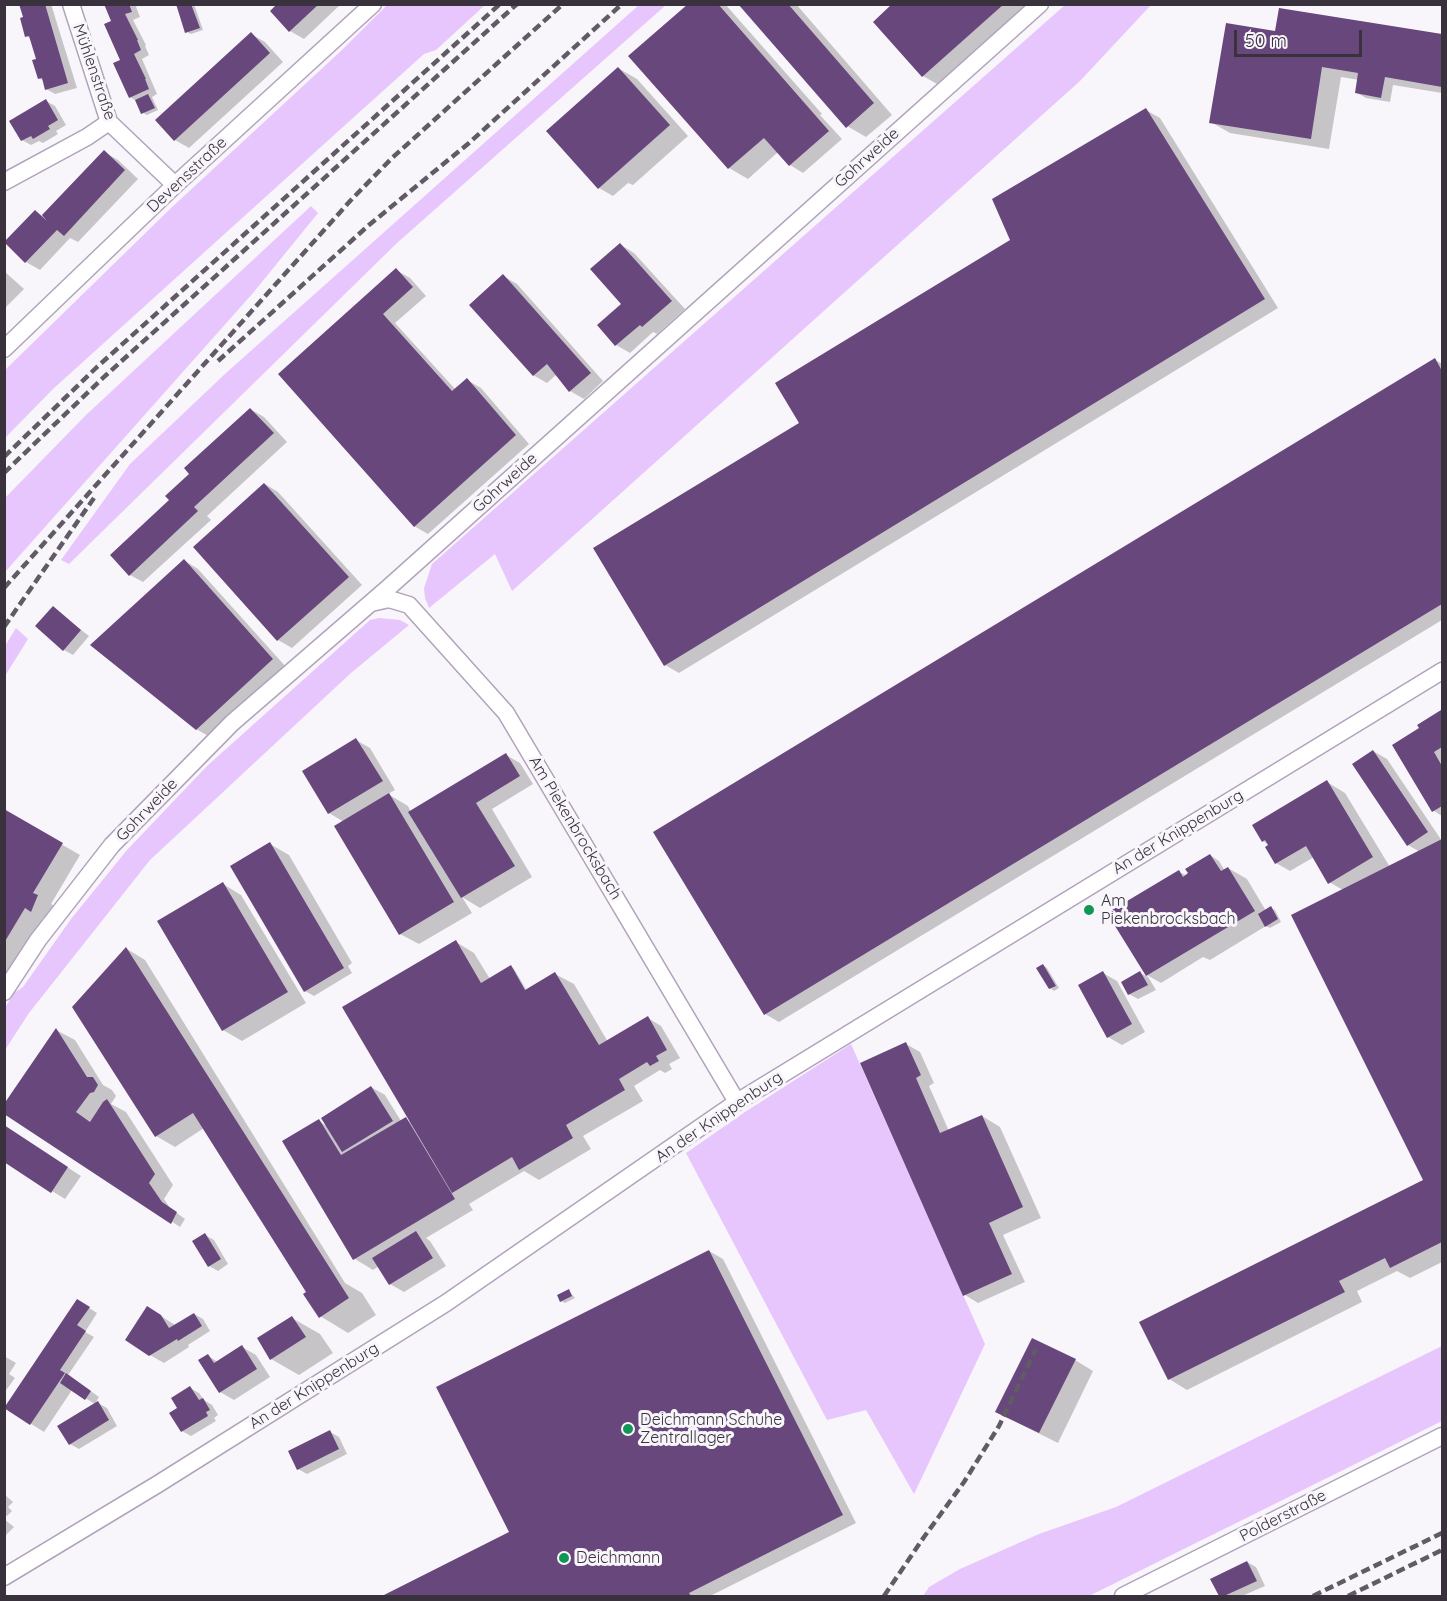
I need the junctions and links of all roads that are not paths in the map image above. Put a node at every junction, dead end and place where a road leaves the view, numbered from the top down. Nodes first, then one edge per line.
1 (71, 4) edge
2 (373, 4) edge
3 (1040, 4) edge
4 (109, 122) junction
5 (4, 183) edge
6 (175, 185) junction
7 (4, 349) edge
8 (371, 603) junction
9 (1443, 671) edge
10 (4, 992) edge
11 (738, 1102) junction
12 (1443, 1436) edge
13 (4, 1577) edge
14 (1124, 1596) edge

1 - 4 street, Mühlenstraße
2 - 6 street, Devensstraße
3 - 8 street, Gohrweide
4 - 5 street
4 - 6 street, Mühlenstraße
6 - 7 street, Devensstraße
8 - 10 street, Gohrweide
8 - 11 street, Am Piekenbrocksbach
9 - 11 street, An der Knippenburg
11 - 13 street, An der Knippenburg
12 - 14 street, Polderstraße

